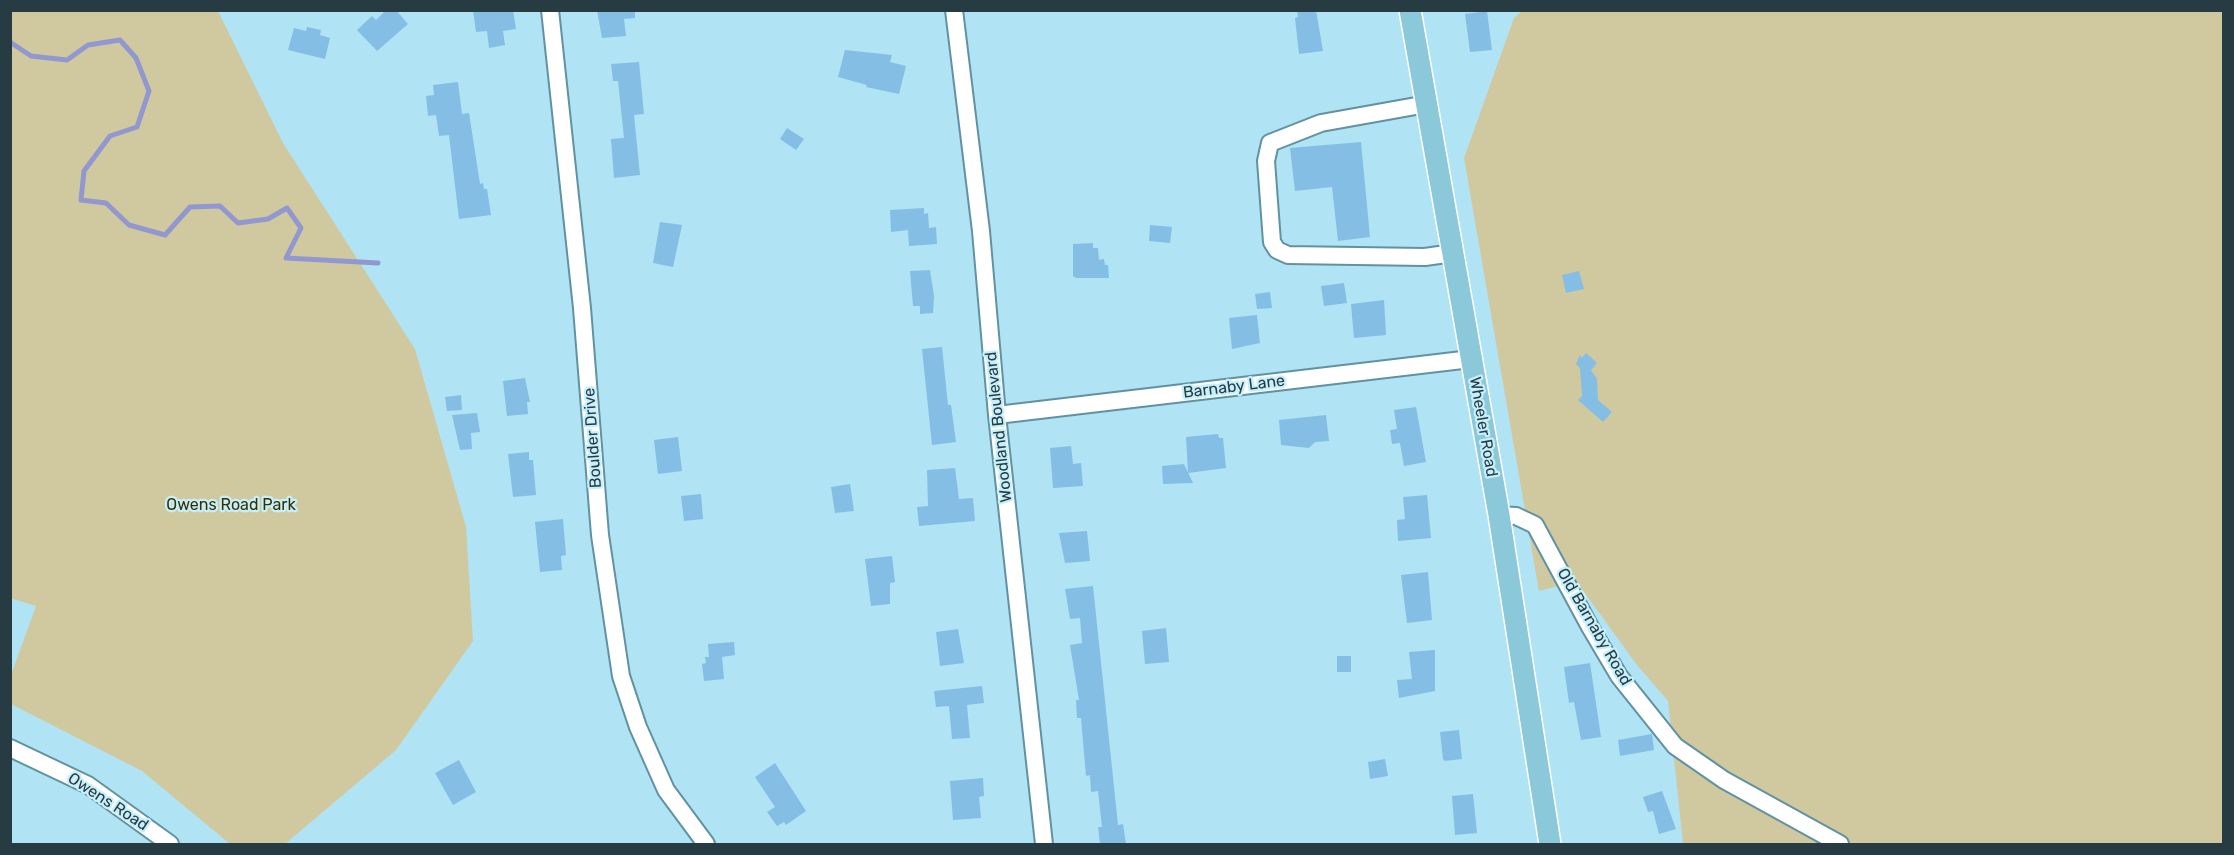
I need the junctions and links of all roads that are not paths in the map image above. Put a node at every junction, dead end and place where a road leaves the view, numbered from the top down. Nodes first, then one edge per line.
1 (550, 10) edge
2 (954, 10) edge
3 (1410, 10) edge
4 (1427, 104) junction
5 (1453, 253) junction
6 (1471, 359) junction
7 (997, 415) junction
8 (1499, 515) junction
9 (10, 748) edge
10 (170, 844) edge
11 (706, 844) edge
12 (1044, 844) edge
13 (1550, 844) edge
14 (1840, 844) edge

1 - 11 street, Boulder Drive
2 - 7 street, Woodland Boulevard
3 - 4 main road, Wheeler Road
4 - 5 main road, Wheeler Road
4 - 5 street
5 - 6 main road, Wheeler Road
6 - 7 street, Barnaby Lane
6 - 8 main road, Wheeler Road
7 - 12 street, Woodland Boulevard
8 - 13 main road, Wheeler Road
8 - 14 street, Old Barnaby Road
9 - 10 street, Owens Road

